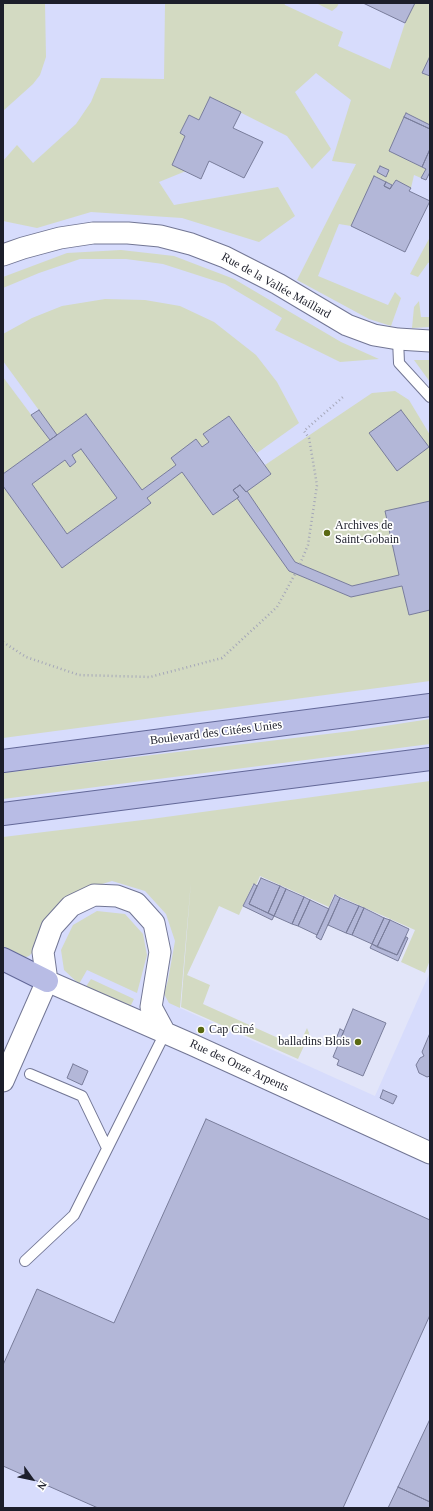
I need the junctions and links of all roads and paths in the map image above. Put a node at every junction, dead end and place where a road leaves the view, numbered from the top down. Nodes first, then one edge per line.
1 (3, 255) edge
2 (398, 339) junction
3 (430, 341) edge
4 (343, 397) dead end
5 (430, 397) edge
6 (300, 564) dead end
7 (295, 574) dead end
8 (3, 642) edge
9 (430, 705) edge
10 (430, 759) edge
11 (3, 761) edge
12 (3, 814) edge
13 (3, 960) edge
14 (47, 981) junction
15 (165, 1033) junction
16 (30, 1074) dead end
17 (3, 1081) edge
18 (107, 1148) junction
19 (430, 1153) edge
20 (25, 1261) dead end

1 - 2 street, Rue de la Vallée Maillard
2 - 3 street, Rue de la Vallée Maillard
2 - 5 lane
4 - 6 path
7 - 8 path
9 - 11 main road, Boulevard des Citées Unies
10 - 12 main road
13 - 14 main road
14 - 15 street, Rue des Onze Arpents
14 - 15 street
14 - 17 street
15 - 18 lane
15 - 19 street, Rue des Onze Arpents
16 - 18 lane
18 - 20 lane

